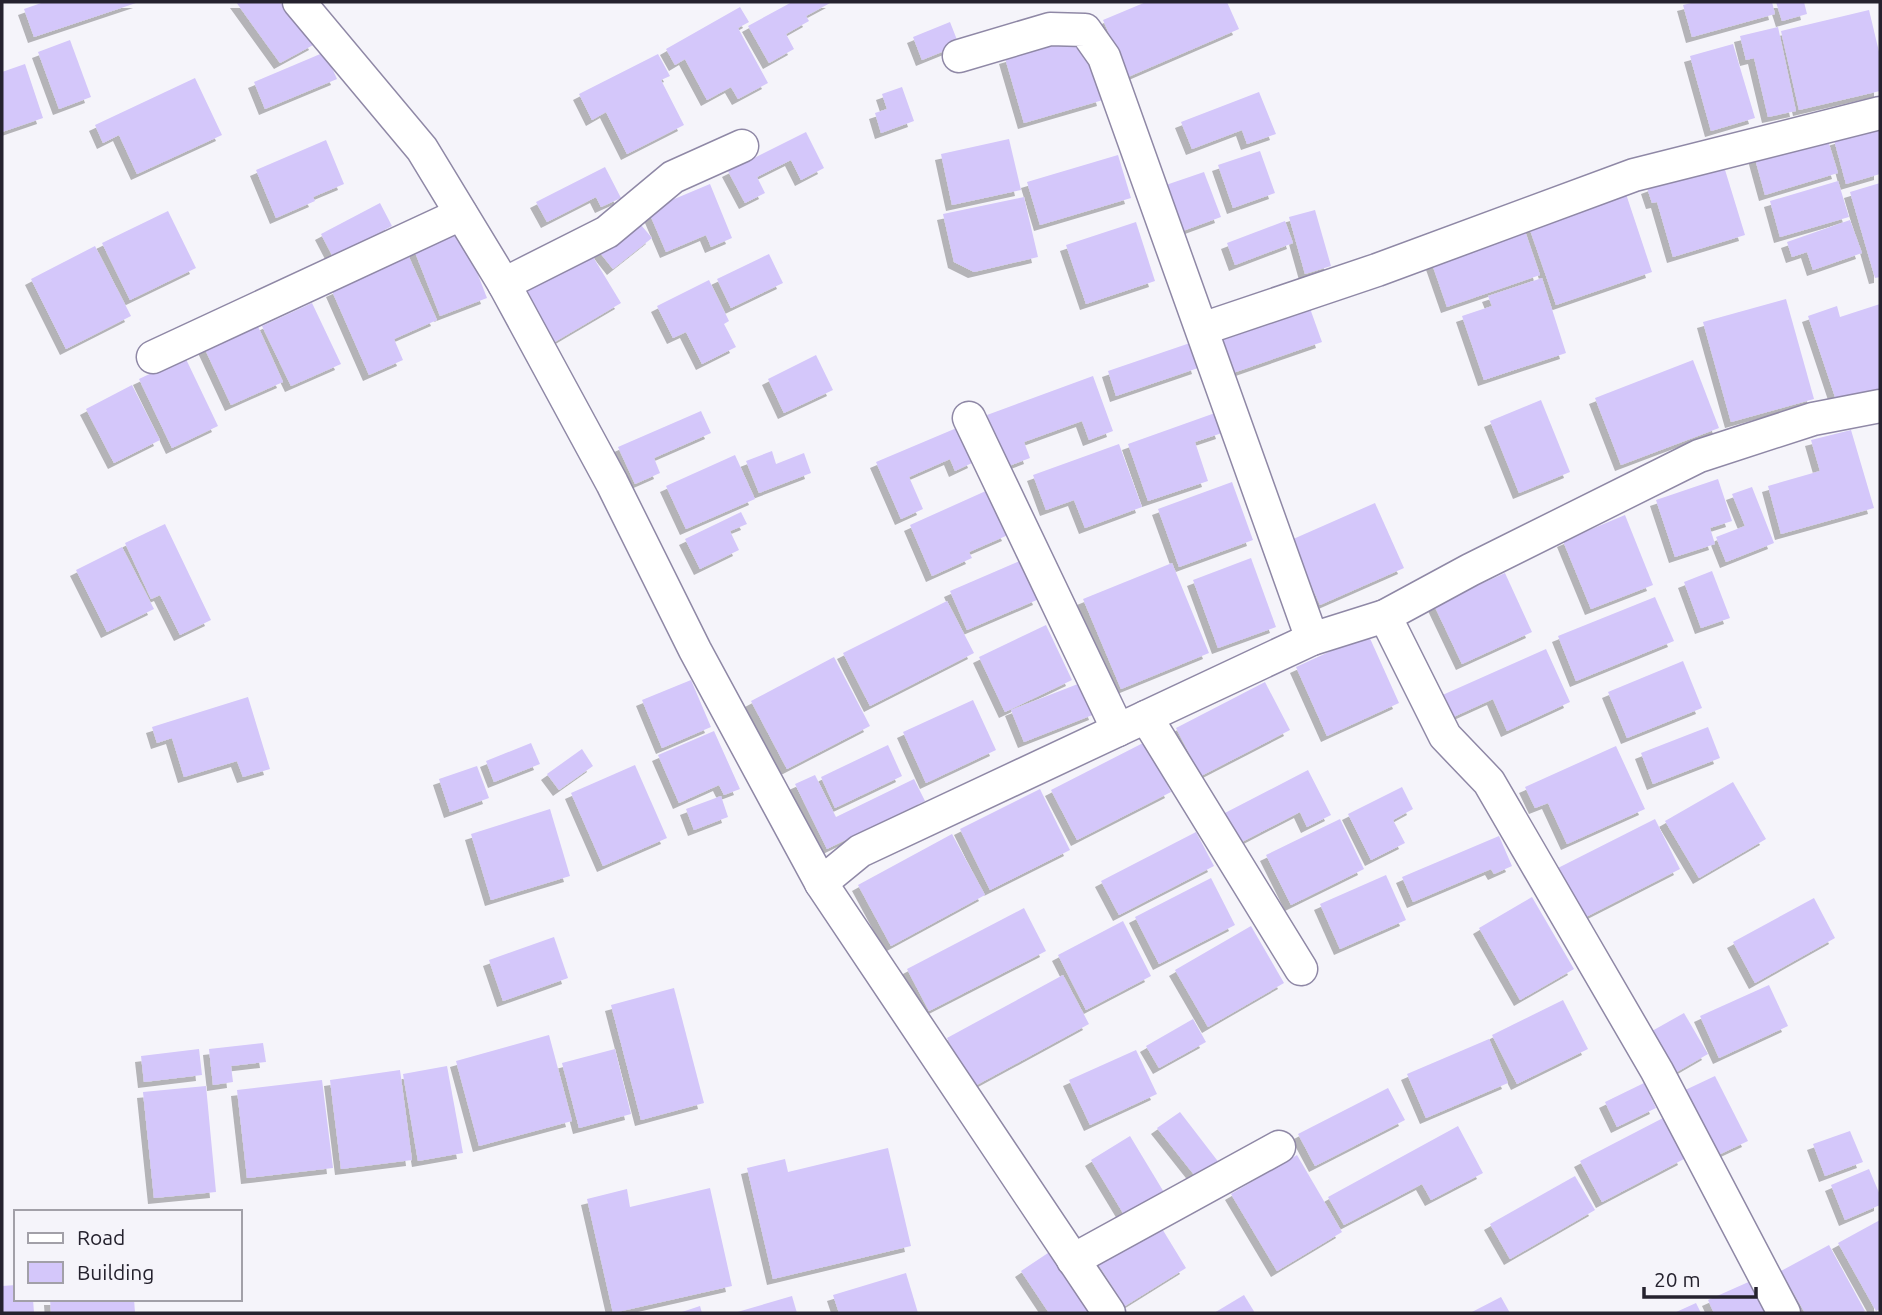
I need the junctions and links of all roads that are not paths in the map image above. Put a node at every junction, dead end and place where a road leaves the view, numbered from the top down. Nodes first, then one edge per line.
1 (299, 2) edge
2 (959, 56) dead end
3 (1880, 113) edge
4 (742, 146) dead end
5 (461, 214) junction
6 (504, 284) junction
7 (1202, 329) junction
8 (153, 357) dead end
9 (1880, 406) edge
10 (969, 418) dead end
11 (1385, 616) junction
12 (1312, 639) junction
13 (1146, 717) junction
14 (1118, 730) junction
15 (821, 883) junction
16 (1301, 969) dead end
17 (1279, 1147) dead end
18 (1073, 1260) junction
19 (1109, 1313) edge
20 (1784, 1313) edge

1 - 5 street
2 - 7 street
3 - 7 street
4 - 6 street
5 - 6 street
5 - 8 street
6 - 15 street
7 - 12 street
9 - 11 street
10 - 14 street
11 - 12 street
11 - 20 street
12 - 13 street
13 - 14 street
13 - 16 street
14 - 15 street
15 - 18 street
17 - 18 street
18 - 19 street

